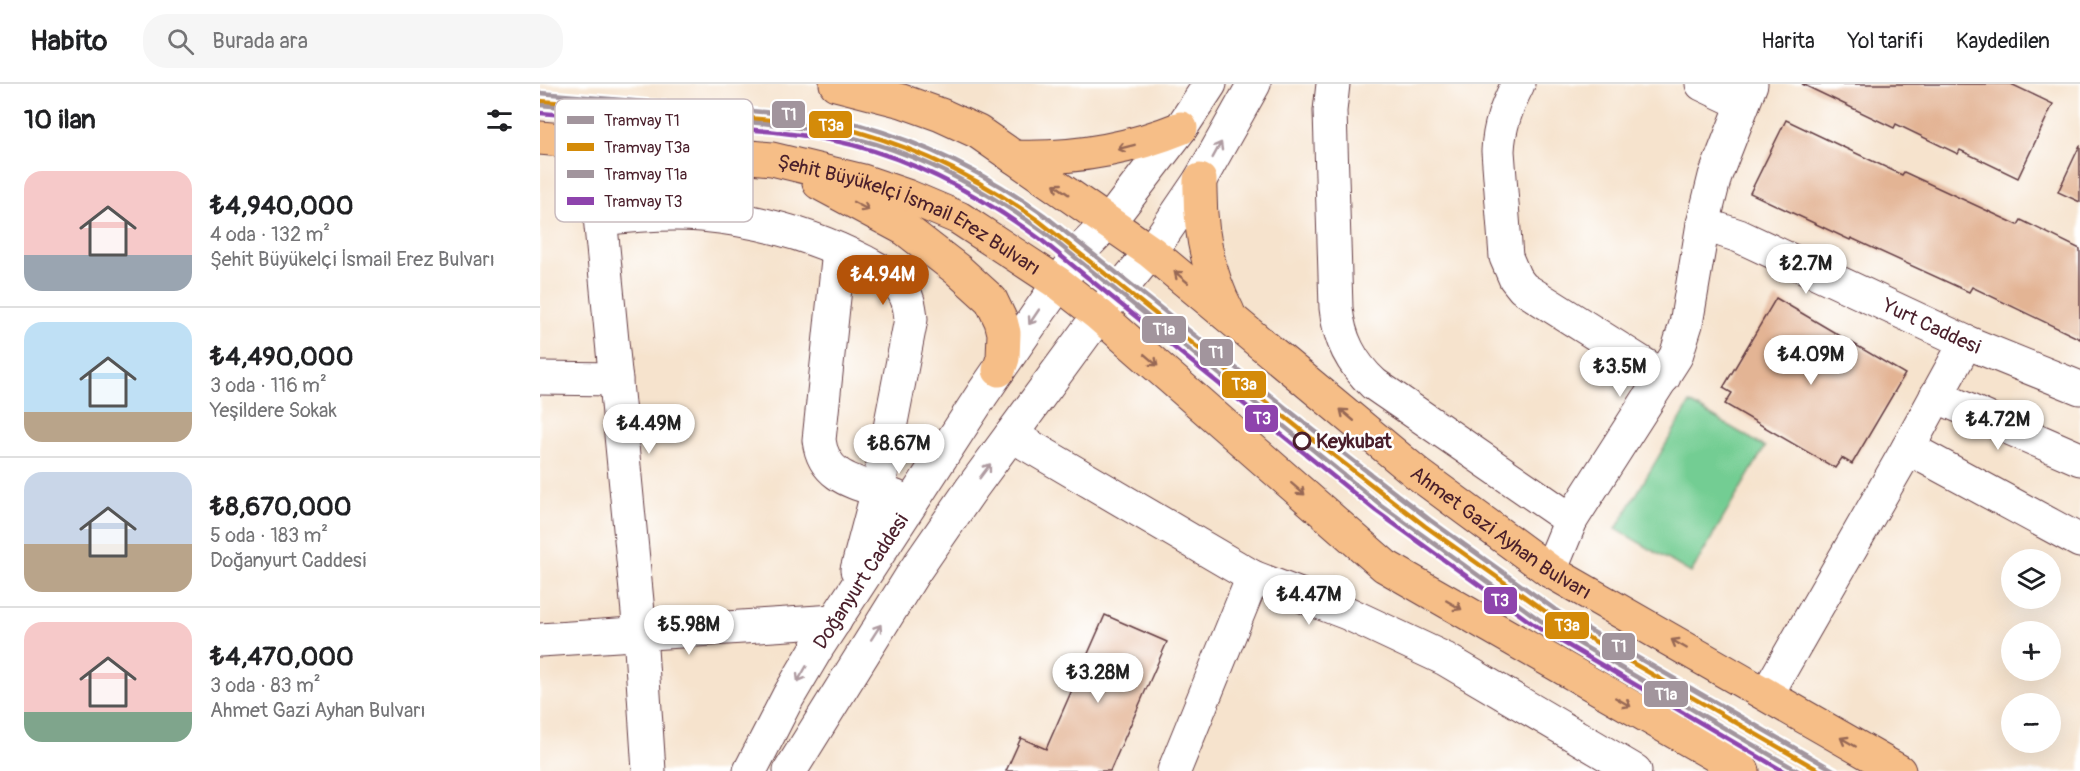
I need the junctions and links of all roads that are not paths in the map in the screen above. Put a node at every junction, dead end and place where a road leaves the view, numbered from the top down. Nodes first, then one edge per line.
1 (836, 84) edge
2 (1210, 84) edge
3 (1254, 84) edge
4 (1334, 84) edge
5 (1518, 84) edge
6 (1702, 84) edge
7 (899, 92) edge
8 (1746, 94) edge
9 (1181, 128) junction
10 (540, 138) edge
11 (555, 139) edge
12 (753, 157) edge
13 (1014, 157) junction
14 (772, 159) junction
15 (1200, 180) junction
16 (601, 222) edge
17 (748, 222) edge
18 (1109, 222) junction
19 (1703, 224) junction
20 (839, 250) junction
21 (1151, 252) junction
22 (1058, 283) junction
23 (1099, 315) junction
24 (1232, 319) junction
25 (1966, 342) junction
26 (999, 370) junction
27 (1664, 377) junction
28 (540, 378) edge
29 (616, 379) junction
30 (2080, 388) edge
31 (1936, 396) junction
32 (1011, 435) junction
33 (1908, 448) junction
34 (2080, 459) edge
35 (878, 490) junction
36 (910, 503) junction
37 (1571, 520) junction
38 (2080, 541) edge
39 (1550, 571) junction
40 (1253, 577) junction
41 (842, 610) junction
42 (640, 633) junction
43 (540, 640) edge
44 (1767, 694) junction
45 (1741, 770) edge
46 (649, 771) edge
47 (750, 771) edge
48 (790, 771) edge
49 (1174, 771) edge
50 (1635, 771) edge
51 (1899, 771) edge

1 - 7 main road
2 - 9 street, Doğanyurt Caddesi
15 -> 3 street, Doğanyurt Caddesi
4 - 37 street
5 - 27 street
6 - 8 street
7 - 13 main road
8 - 19 street
9 -> 13 main road
9 - 18 street, Doğanyurt Caddesi
10 - 11 main road, Şehit Büyükelçi İsmail Erez Bulvarı
12 - 14 main road, Şehit Büyükelçi İsmail Erez Bulvarı
18 -> 13 main road
14 - 22 main road, Şehit Büyükelçi İsmail Erez Bulvarı
14 -> 26 main road
15 - 21 street, Doğanyurt Caddesi
15 - 24 main road
16 - 29 street
17 - 20 street
18 - 21 main road, Ahmet Gazi Ayhan Bulvarı
18 - 22 street, Doğanyurt Caddesi
19 - 25 street, Yurt Caddesi
19 - 27 street
20 - 35 street
20 - 35 street
21 - 23 street, Doğanyurt Caddesi
24 -> 21 main road, Ahmet Gazi Ayhan Bulvarı
22 - 23 main road
22 -> 26 street, Doğanyurt Caddesi
23 - 32 street, Doğanyurt Caddesi
23 -> 45 main road
39 -> 24 main road, Ahmet Gazi Ayhan Bulvarı
25 - 30 street, Yurt Caddesi
25 - 31 street
26 - 36 street, Doğanyurt Caddesi
27 - 37 street
28 - 29 street
29 - 42 street
31 - 33 street
31 - 34 street
32 - 40 street
48 -> 32 street, Doğanyurt Caddesi
33 - 38 street
33 - 44 street
35 - 36 street
35 - 41 street
36 - 41 street, Doğanyurt Caddesi
37 - 39 street
44 -> 39 main road, Ahmet Gazi Ayhan Bulvarı
40 - 49 street
40 - 50 street
41 - 42 street
41 -> 47 street, Doğanyurt Caddesi
42 - 43 street
42 - 46 street
51 -> 44 main road, Ahmet Gazi Ayhan Bulvarı

